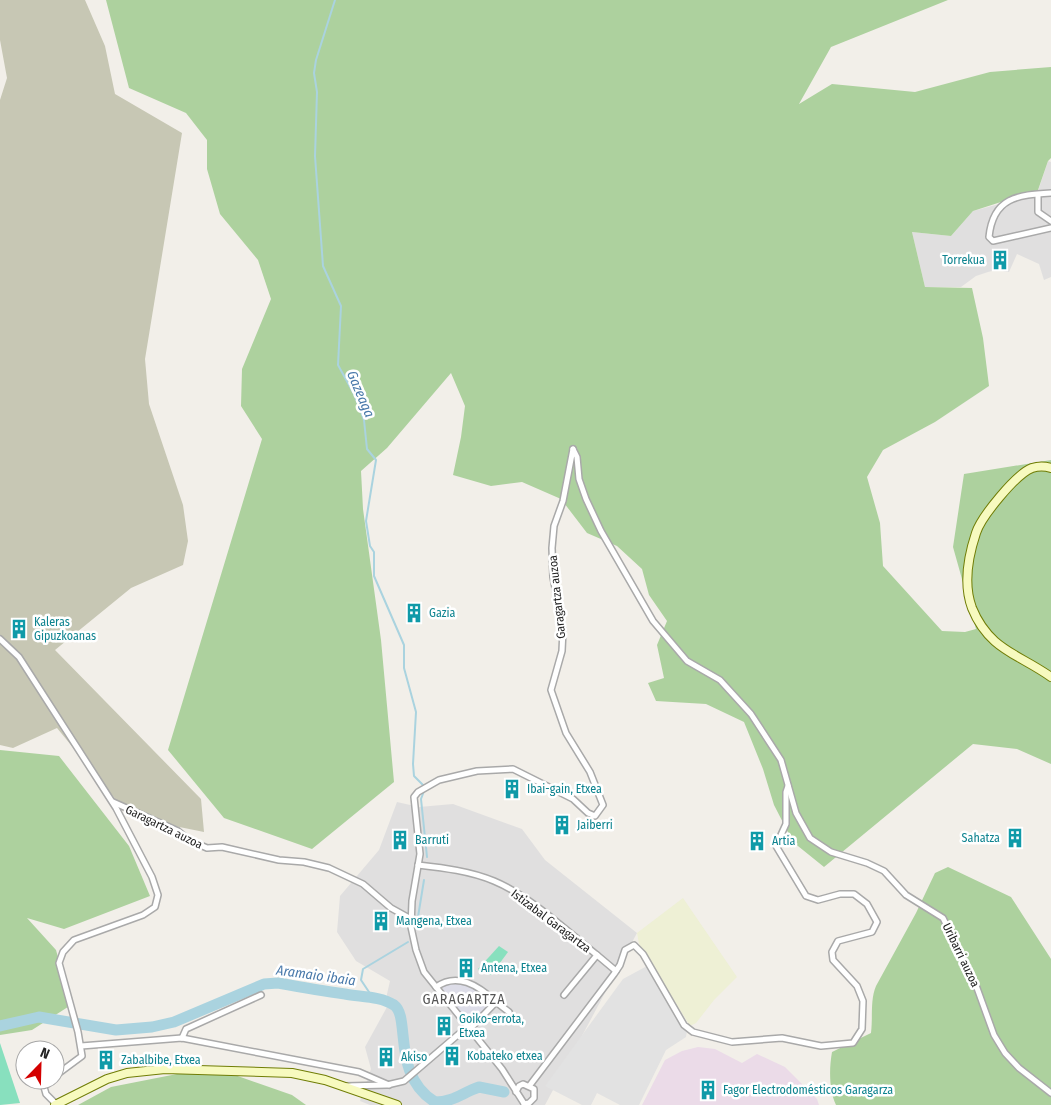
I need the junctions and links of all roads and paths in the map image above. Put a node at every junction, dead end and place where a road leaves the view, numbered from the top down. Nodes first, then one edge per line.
1 (1051, 193) edge
2 (1038, 195) junction
3 (1051, 221) edge
4 (1051, 228) edge
5 (1051, 468) edge
6 (0, 639) edge
7 (1051, 677) edge
8 (777, 755) joint
9 (788, 786) junction
10 (111, 800) junction
11 (418, 865) junction
12 (411, 919) junction
13 (597, 955) junction
14 (616, 971) junction
15 (436, 987) junction
16 (261, 994) dead end
17 (564, 995) dead end
18 (496, 1002) junction
19 (509, 1012) dead end
20 (468, 1028) junction
21 (182, 1038) junction
22 (81, 1046) junction
23 (65, 1069) edge
24 (390, 1084) junction
25 (530, 1085) junction
26 (342, 1086) junction
27 (45, 1090) edge
28 (516, 1092) junction
29 (1051, 1093) edge
30 (525, 1104) edge
31 (56, 1105) edge
32 (396, 1105) edge

1 - 2 street
2 - 3 street
2 - 4 street
5 - 7 main road
6 - 10 street
8 - 9 street, Uribarri auzoa
8 - 11 street, Garagartza auzoa
9 - 14 street
9 - 29 street, Uribarri auzoa
10 - 12 street, Garagartza auzoa
10 - 22 street
11 - 12 street, Garagartza auzoa
11 - 13 street, Istizabal Garagartza
12 - 15 street, Garagartza auzoa
13 - 14 street, Istizabal Garagartza
13 - 17 street
14 - 25 street
15 - 18 street
15 - 20 street, Garagartza auzoa
16 - 21 street
18 - 19 street
18 - 20 street
20 - 24 street
20 - 28 street, Garagartza auzoa
21 - 22 street
21 - 24 street
22 - 23 street
24 - 26 street
25 - 28 street
25 - 30 street
26 - 31 main road
26 - 32 main road
27 - 31 street
28 - 30 street

